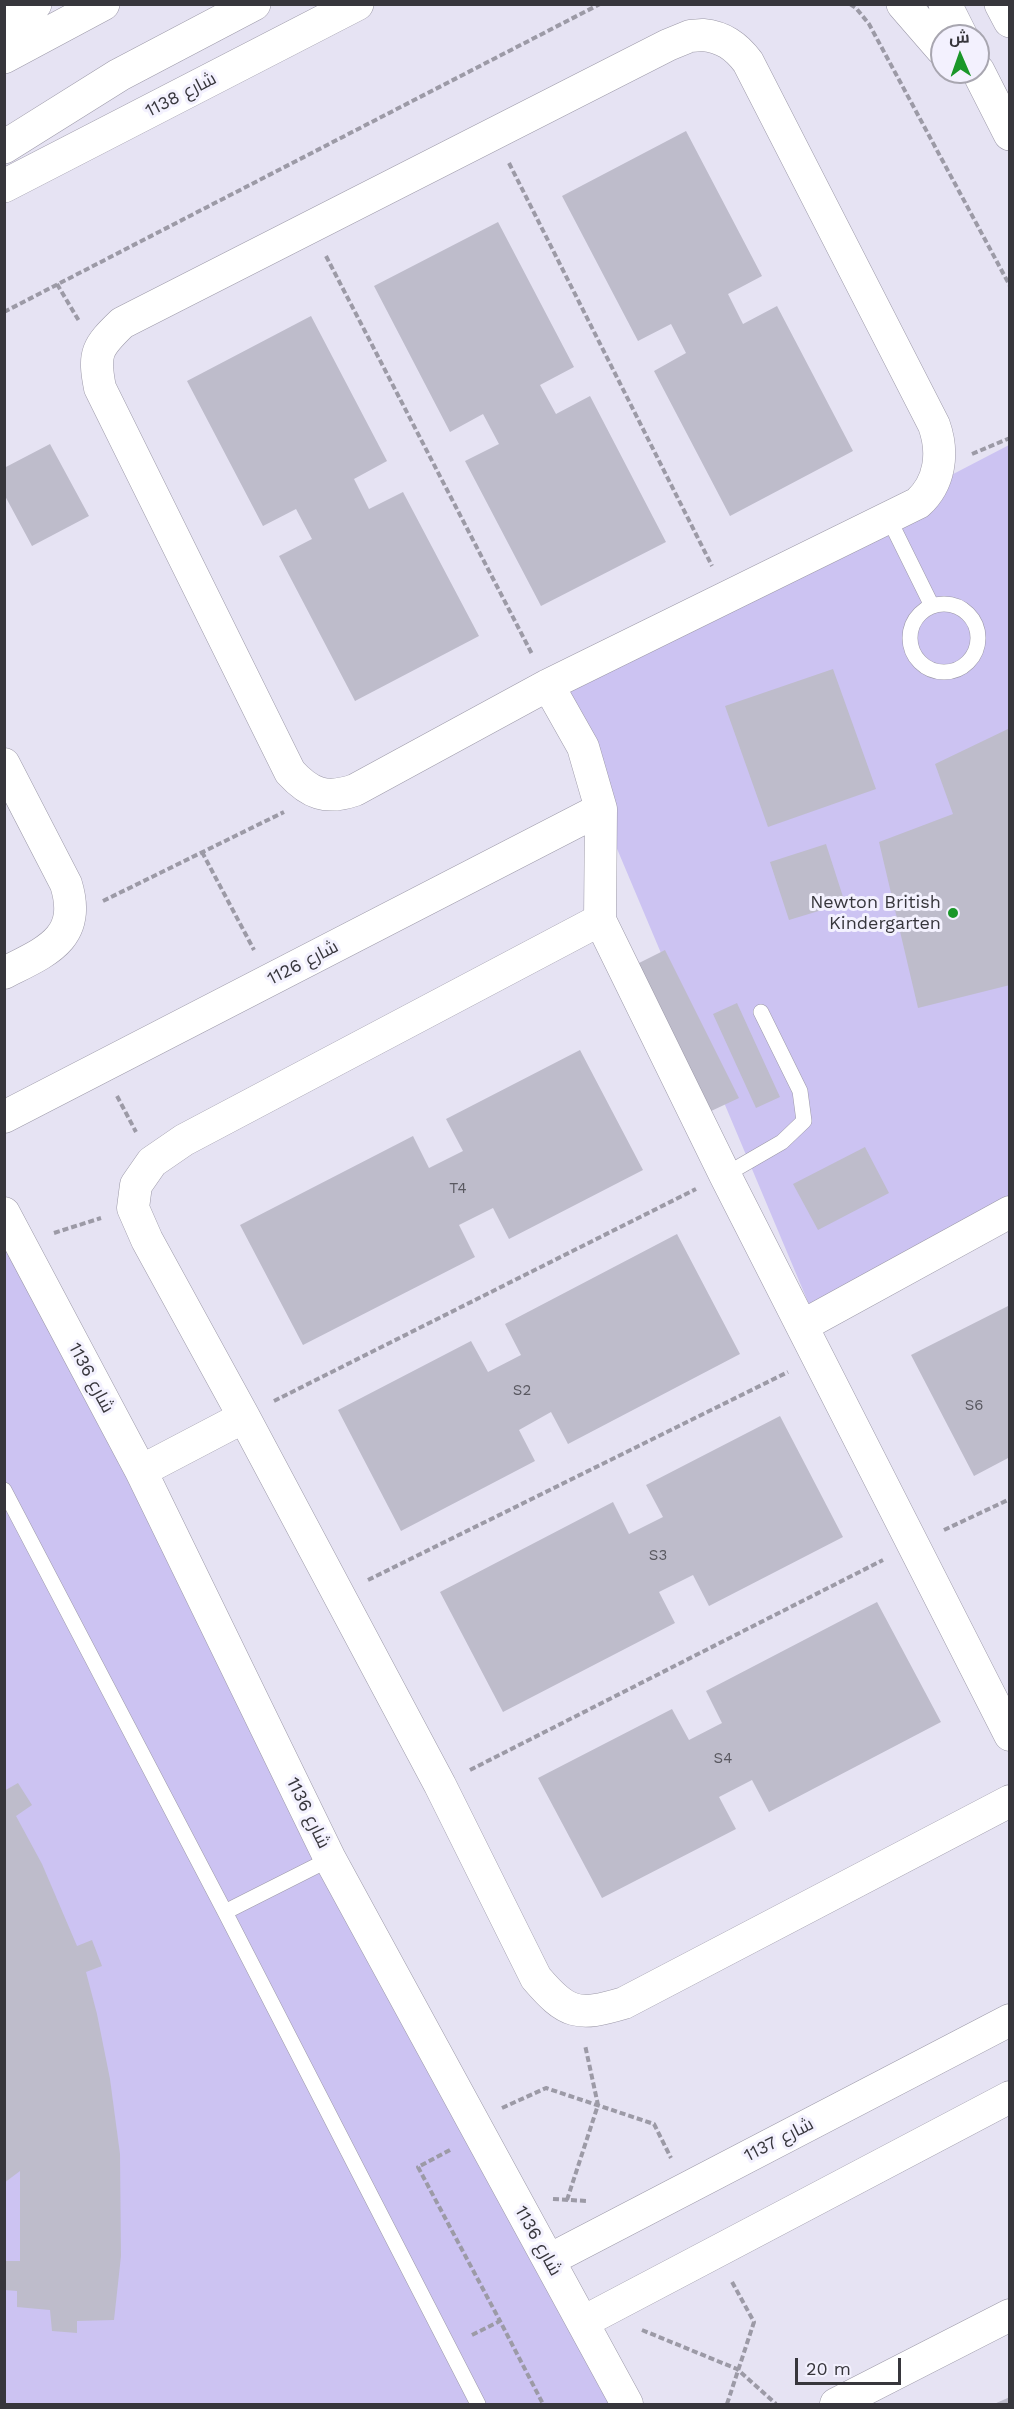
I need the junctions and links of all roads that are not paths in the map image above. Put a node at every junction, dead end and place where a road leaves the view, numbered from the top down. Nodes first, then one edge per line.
1 (35, 4) edge
2 (104, 4) edge
3 (254, 4) edge
4 (357, 4) edge
5 (903, 4) edge
6 (945, 4) edge
7 (1001, 4) edge
8 (1010, 21) edge
9 (4, 22) edge
10 (955, 24) edge
11 (930, 35) edge
12 (4, 57) edge
13 (973, 84) edge
14 (985, 84) edge
15 (1004, 122) edge
16 (4, 147) edge
17 (4, 186) edge
18 (888, 517) junction
19 (933, 606) junction
20 (549, 685) junction
21 (4, 764) edge
22 (601, 809) junction
23 (600, 920) junction
24 (4, 973) edge
25 (761, 1012) dead end
26 (4, 1118) edge
27 (725, 1174) junction
28 (1010, 1212) edge
29 (4, 1213) edge
30 (802, 1326) junction
31 (244, 1417) junction
32 (141, 1471) junction
33 (4, 1491) edge
34 (1010, 1735) edge
35 (1010, 1801) edge
36 (330, 1859) junction
37 (225, 1912) junction
38 (1010, 2020) edge
39 (1010, 2097) edge
40 (549, 2260) junction
41 (1010, 2315) edge
42 (593, 2316) junction
43 (478, 2404) edge
44 (627, 2404) edge
45 (836, 2404) edge

1 - 9 street
2 - 12 street
3 - 16 street
4 - 17 street, شارع 1138
5 - 11 street
6 - 10 street
7 - 8 street
13 - 15 street
14 - 15 street
18 - 19 lane
18 - 20 street
18 - 20 street
19 - 19 lane
20 - 22 street
21 - 24 street
22 - 23 street
22 - 26 street, شارع 1126
23 - 27 street
23 - 31 street
25 - 27 lane
27 - 30 street
28 - 30 street
29 - 32 street, شارع 1136
30 - 34 street
31 - 32 street
31 - 35 street
32 - 36 street, شارع 1136
33 - 37 lane
36 - 37 lane
36 - 40 street, شارع 1136
37 - 43 lane
38 - 40 street, شارع 1137
39 - 42 street
40 - 42 street, شارع 1136
41 - 45 street
42 - 44 street, شارع 1136

